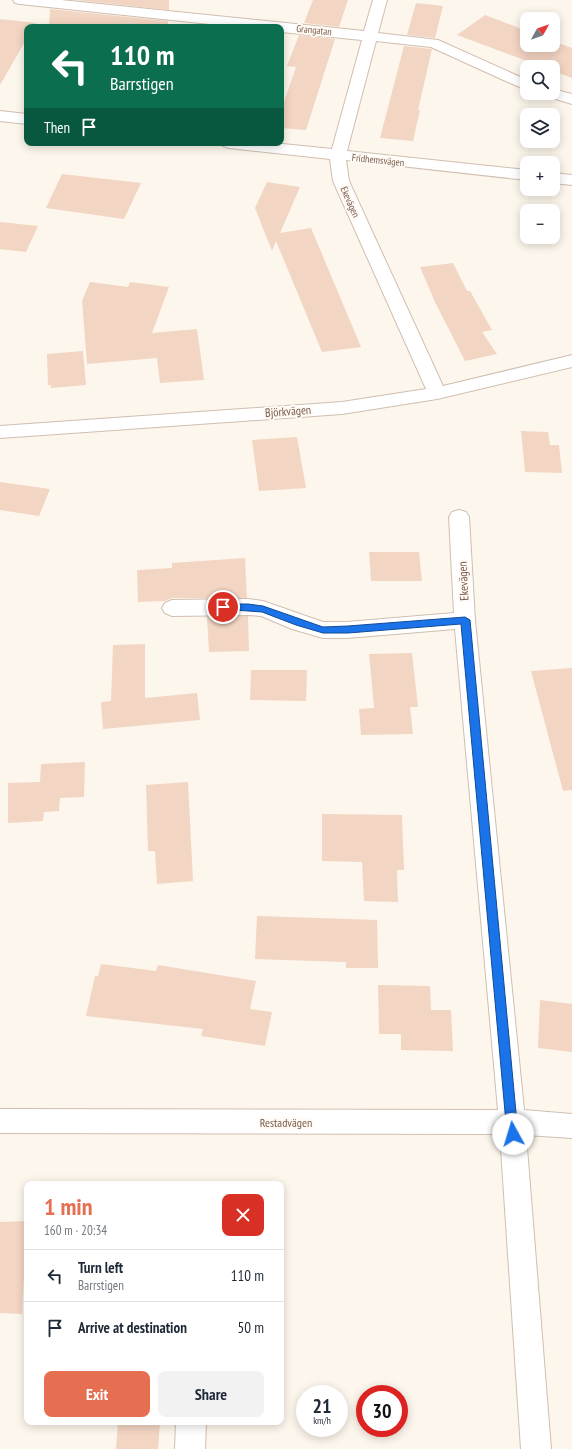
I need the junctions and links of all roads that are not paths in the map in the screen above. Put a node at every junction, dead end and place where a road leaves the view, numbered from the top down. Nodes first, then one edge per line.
1 (20, 0) edge
2 (380, 0) edge
3 (253, 24) edge
4 (284, 27) edge
5 (369, 36) junction
6 (520, 82) edge
7 (560, 96) edge
8 (572, 99) edge
9 (0, 116) edge
10 (24, 119) edge
11 (254, 146) edge
12 (338, 156) junction
13 (520, 174) edge
14 (560, 179) edge
15 (572, 180) edge
16 (572, 361) edge
17 (437, 394) junction
18 (0, 432) edge
19 (460, 518) dead end
20 (172, 608) dead end
21 (465, 620) junction
22 (0, 1121) edge
23 (511, 1122) junction
24 (572, 1126) edge
25 (191, 1425) edge
26 (190, 1449) edge
27 (536, 1449) edge

1 - 3 street, Grangatan
2 - 5 street, Ekevägen
4 - 5 street, Grangatan
5 - 6 street, Grangatan
5 - 12 street, Ekevägen
7 - 8 street
9 - 10 street
11 - 12 street, Fridhemsvägen
12 - 13 street, Fridhemsvägen
12 - 17 street, Ekevägen
14 - 15 street
16 - 17 street, Björkvägen
17 - 18 street, Björkvägen
19 - 21 street, Ekevägen
20 - 21 street
21 - 23 street, Ekevägen
22 - 23 street, Restadvägen
23 - 24 street, Restadvägen
23 - 27 street, Ekevägen
25 - 26 street

